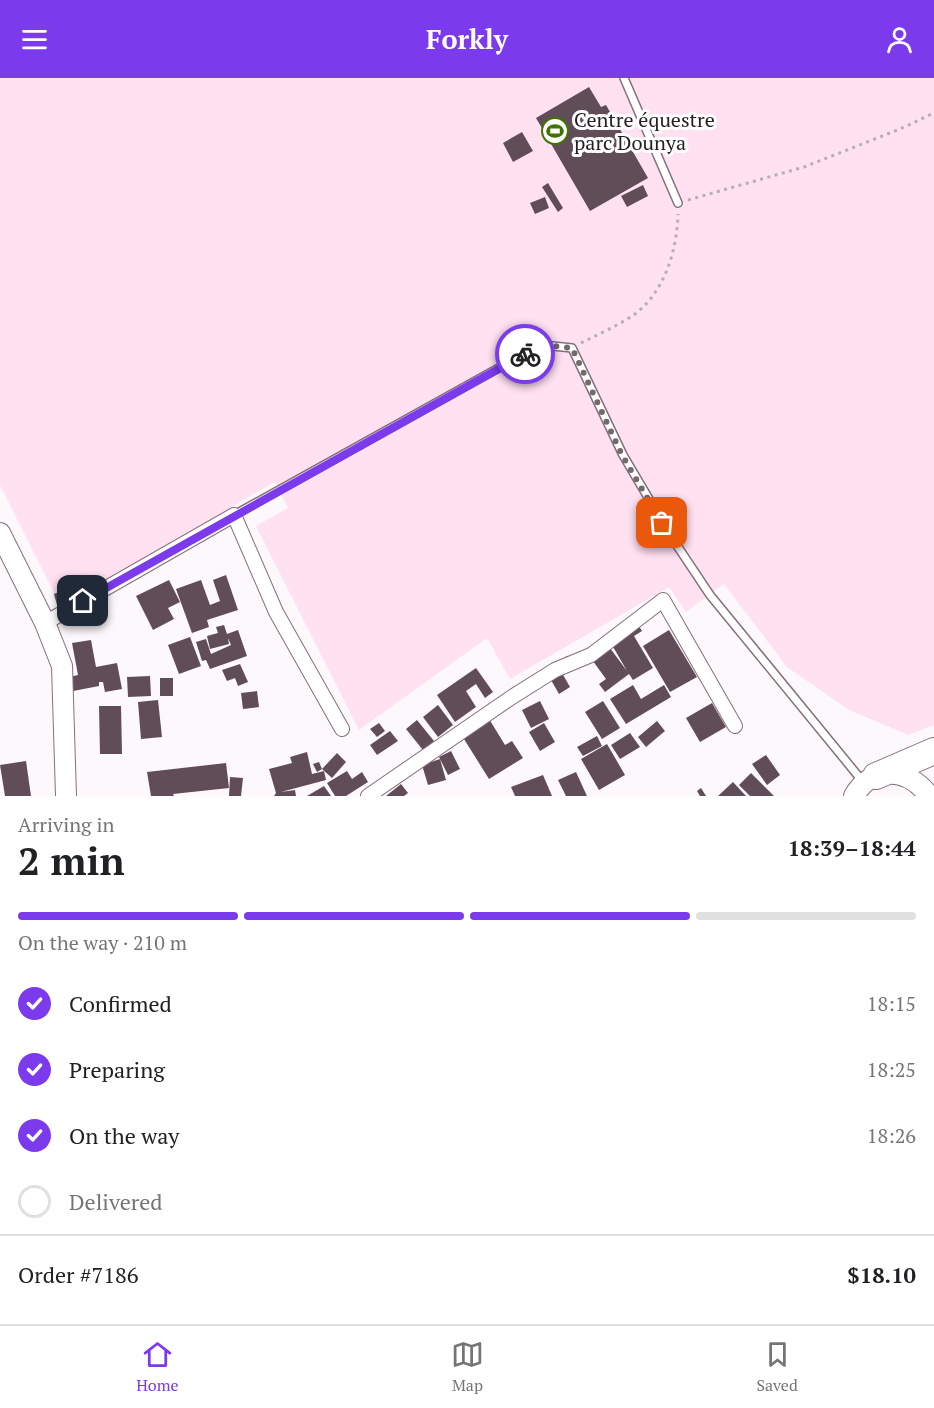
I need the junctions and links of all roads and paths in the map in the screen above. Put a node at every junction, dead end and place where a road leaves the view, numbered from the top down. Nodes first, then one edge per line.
1 (624, 78) edge
2 (934, 113) edge
3 (678, 203) junction
4 (572, 348) junction
5 (234, 515) junction
6 (0, 532) edge
7 (45, 623) junction
8 (735, 726) dead end
9 (342, 729) dead end
10 (934, 751) edge
11 (864, 785) edge
12 (66, 796) edge
13 (368, 796) edge
14 (929, 796) edge

1 - 3 lane
2 - 3 path
3 - 4 path
4 - 5 lane
4 - 11 lane
5 - 7 street
5 - 9 street
6 - 7 street
7 - 12 street
8 - 13 street
10 - 11 highway
11 - 14 street

